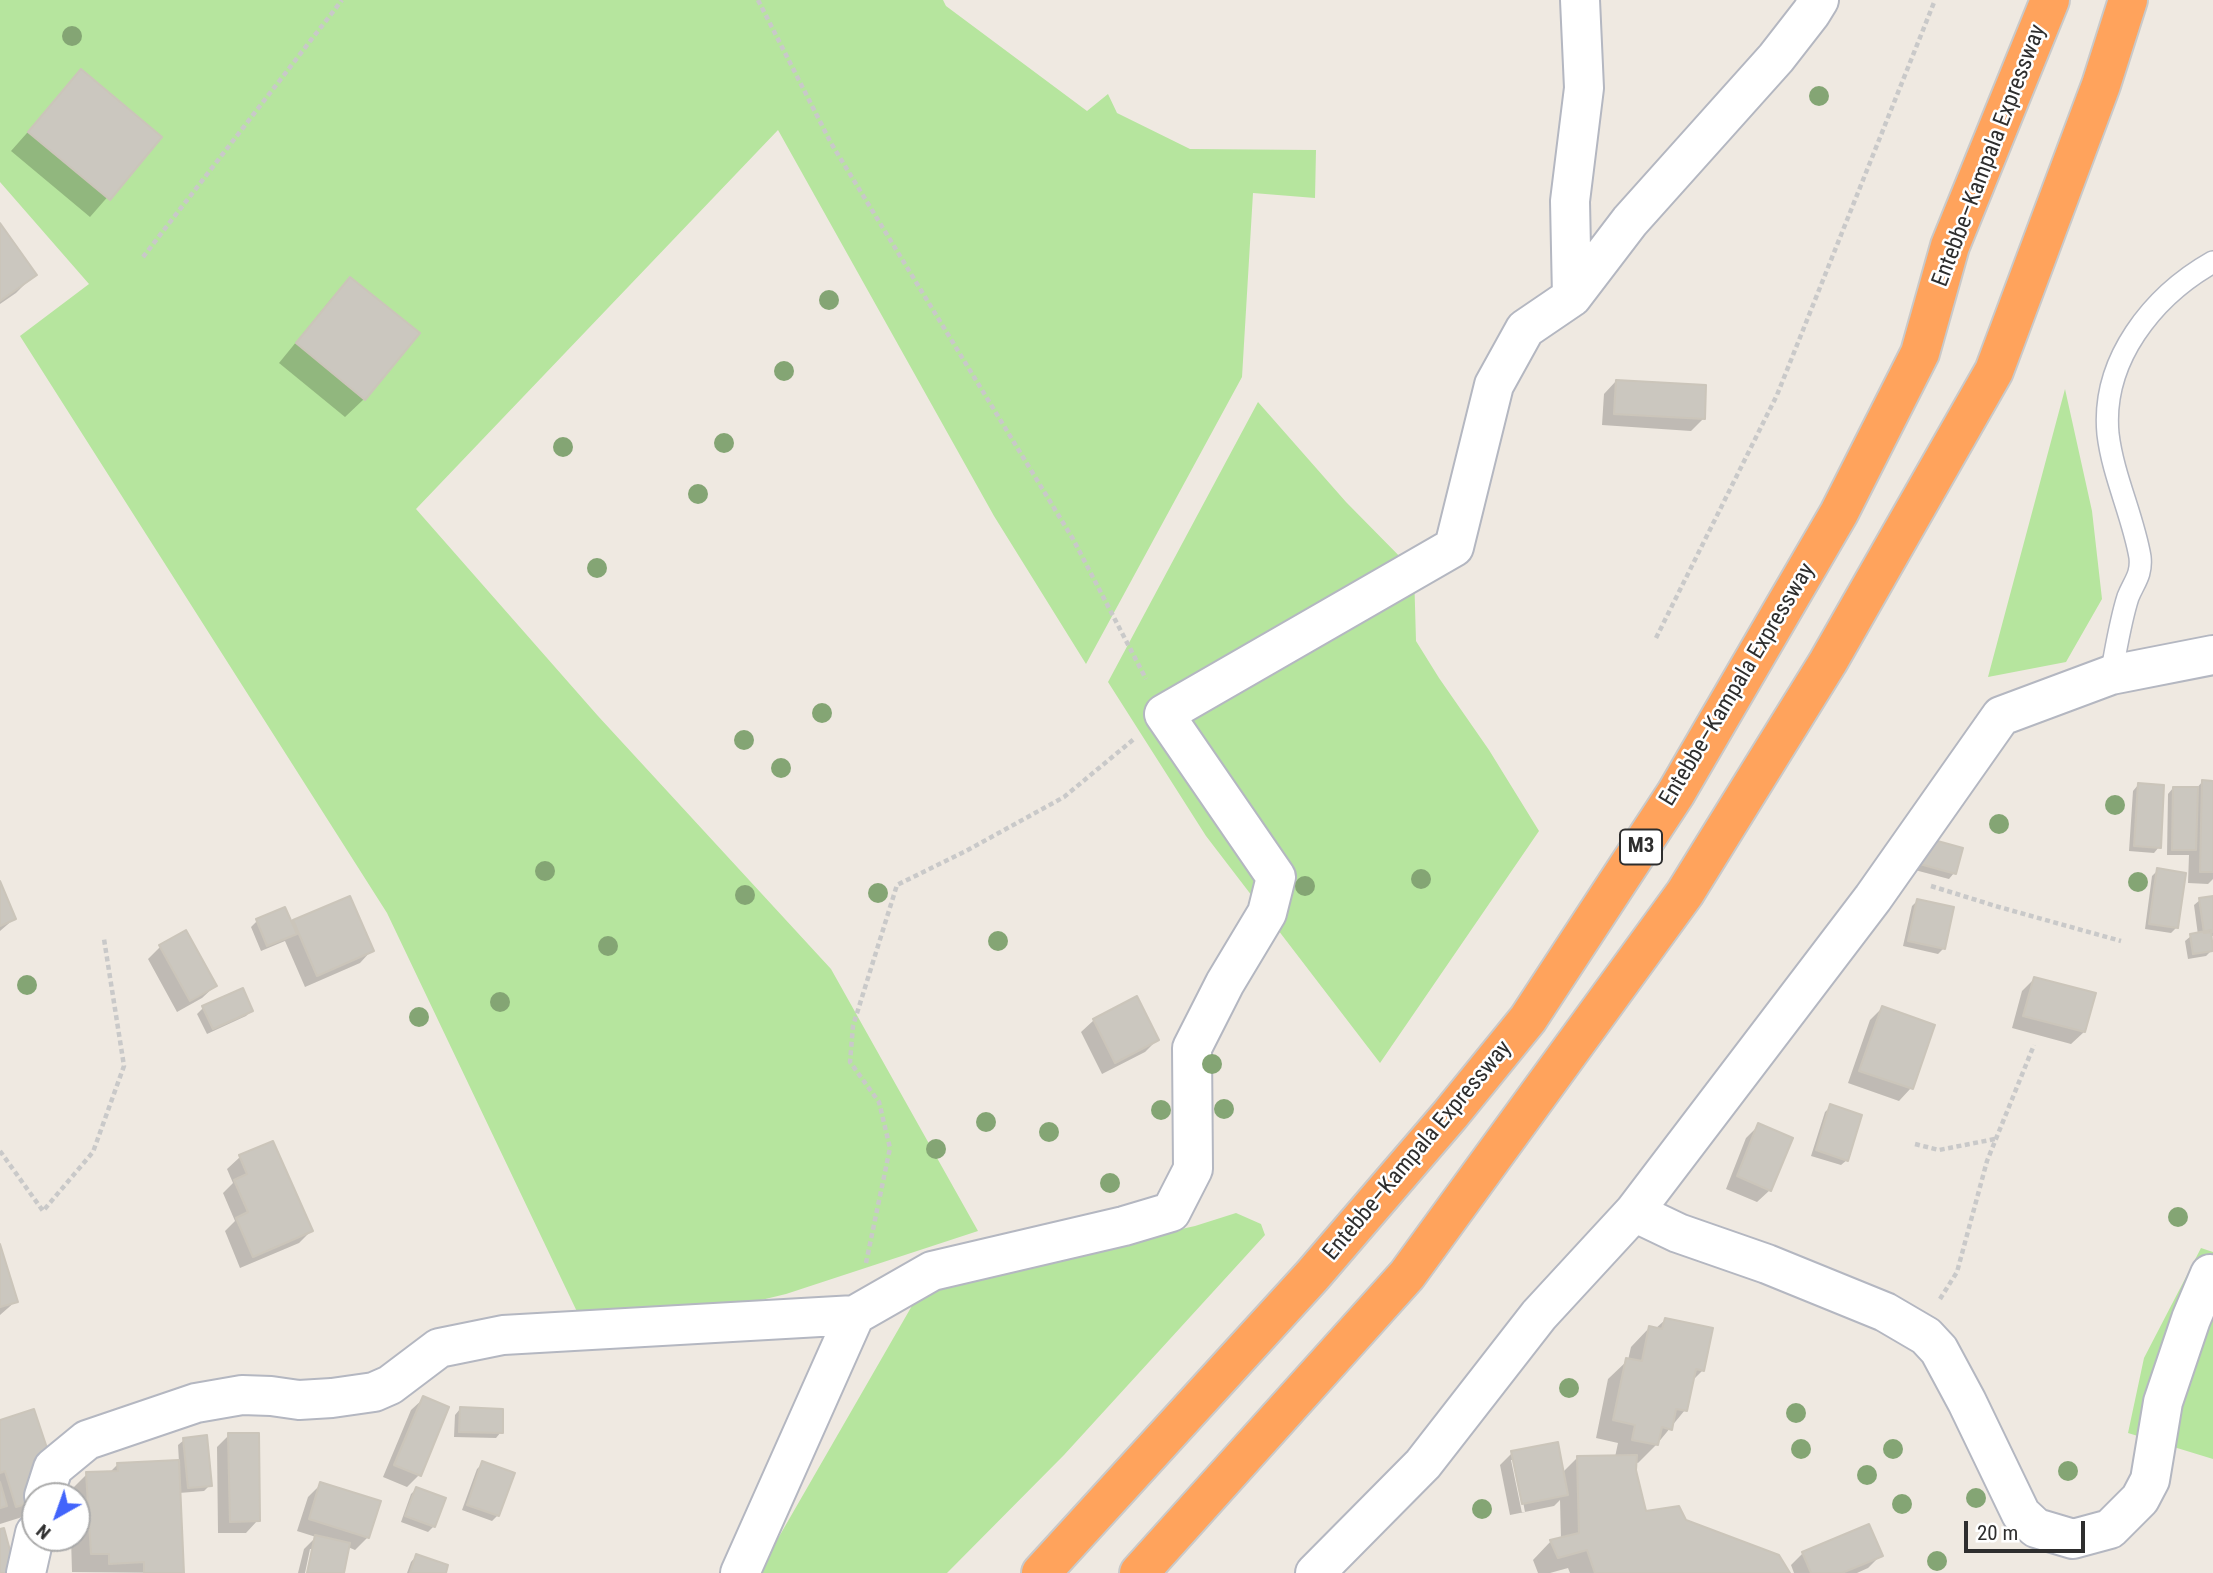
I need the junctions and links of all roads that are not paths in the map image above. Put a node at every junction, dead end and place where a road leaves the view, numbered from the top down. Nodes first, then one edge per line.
1 (1580, 0) edge
2 (1819, 0) edge
3 (2050, 0) edge
4 (2128, 0) edge
5 (2213, 262) edge
6 (1572, 297) junction
7 (2213, 655) edge
8 (2111, 675) junction
9 (1634, 1212) junction
10 (2210, 1274) dead end
11 (855, 1315) junction
12 (48, 1482) edge
13 (31, 1552) edge
14 (1328, 1568) edge
15 (26, 1573) edge
16 (740, 1573) edge
17 (1041, 1573) edge
18 (1139, 1573) edge

1 - 6 street
2 - 6 street
3 - 17 highway, Entebbe–Kampala Expressway / M3
4 - 18 highway
5 - 8 lane
6 - 11 street
7 - 8 street
8 - 9 street
9 - 10 street
9 - 14 street
11 - 12 street
11 - 16 street
13 - 15 street

